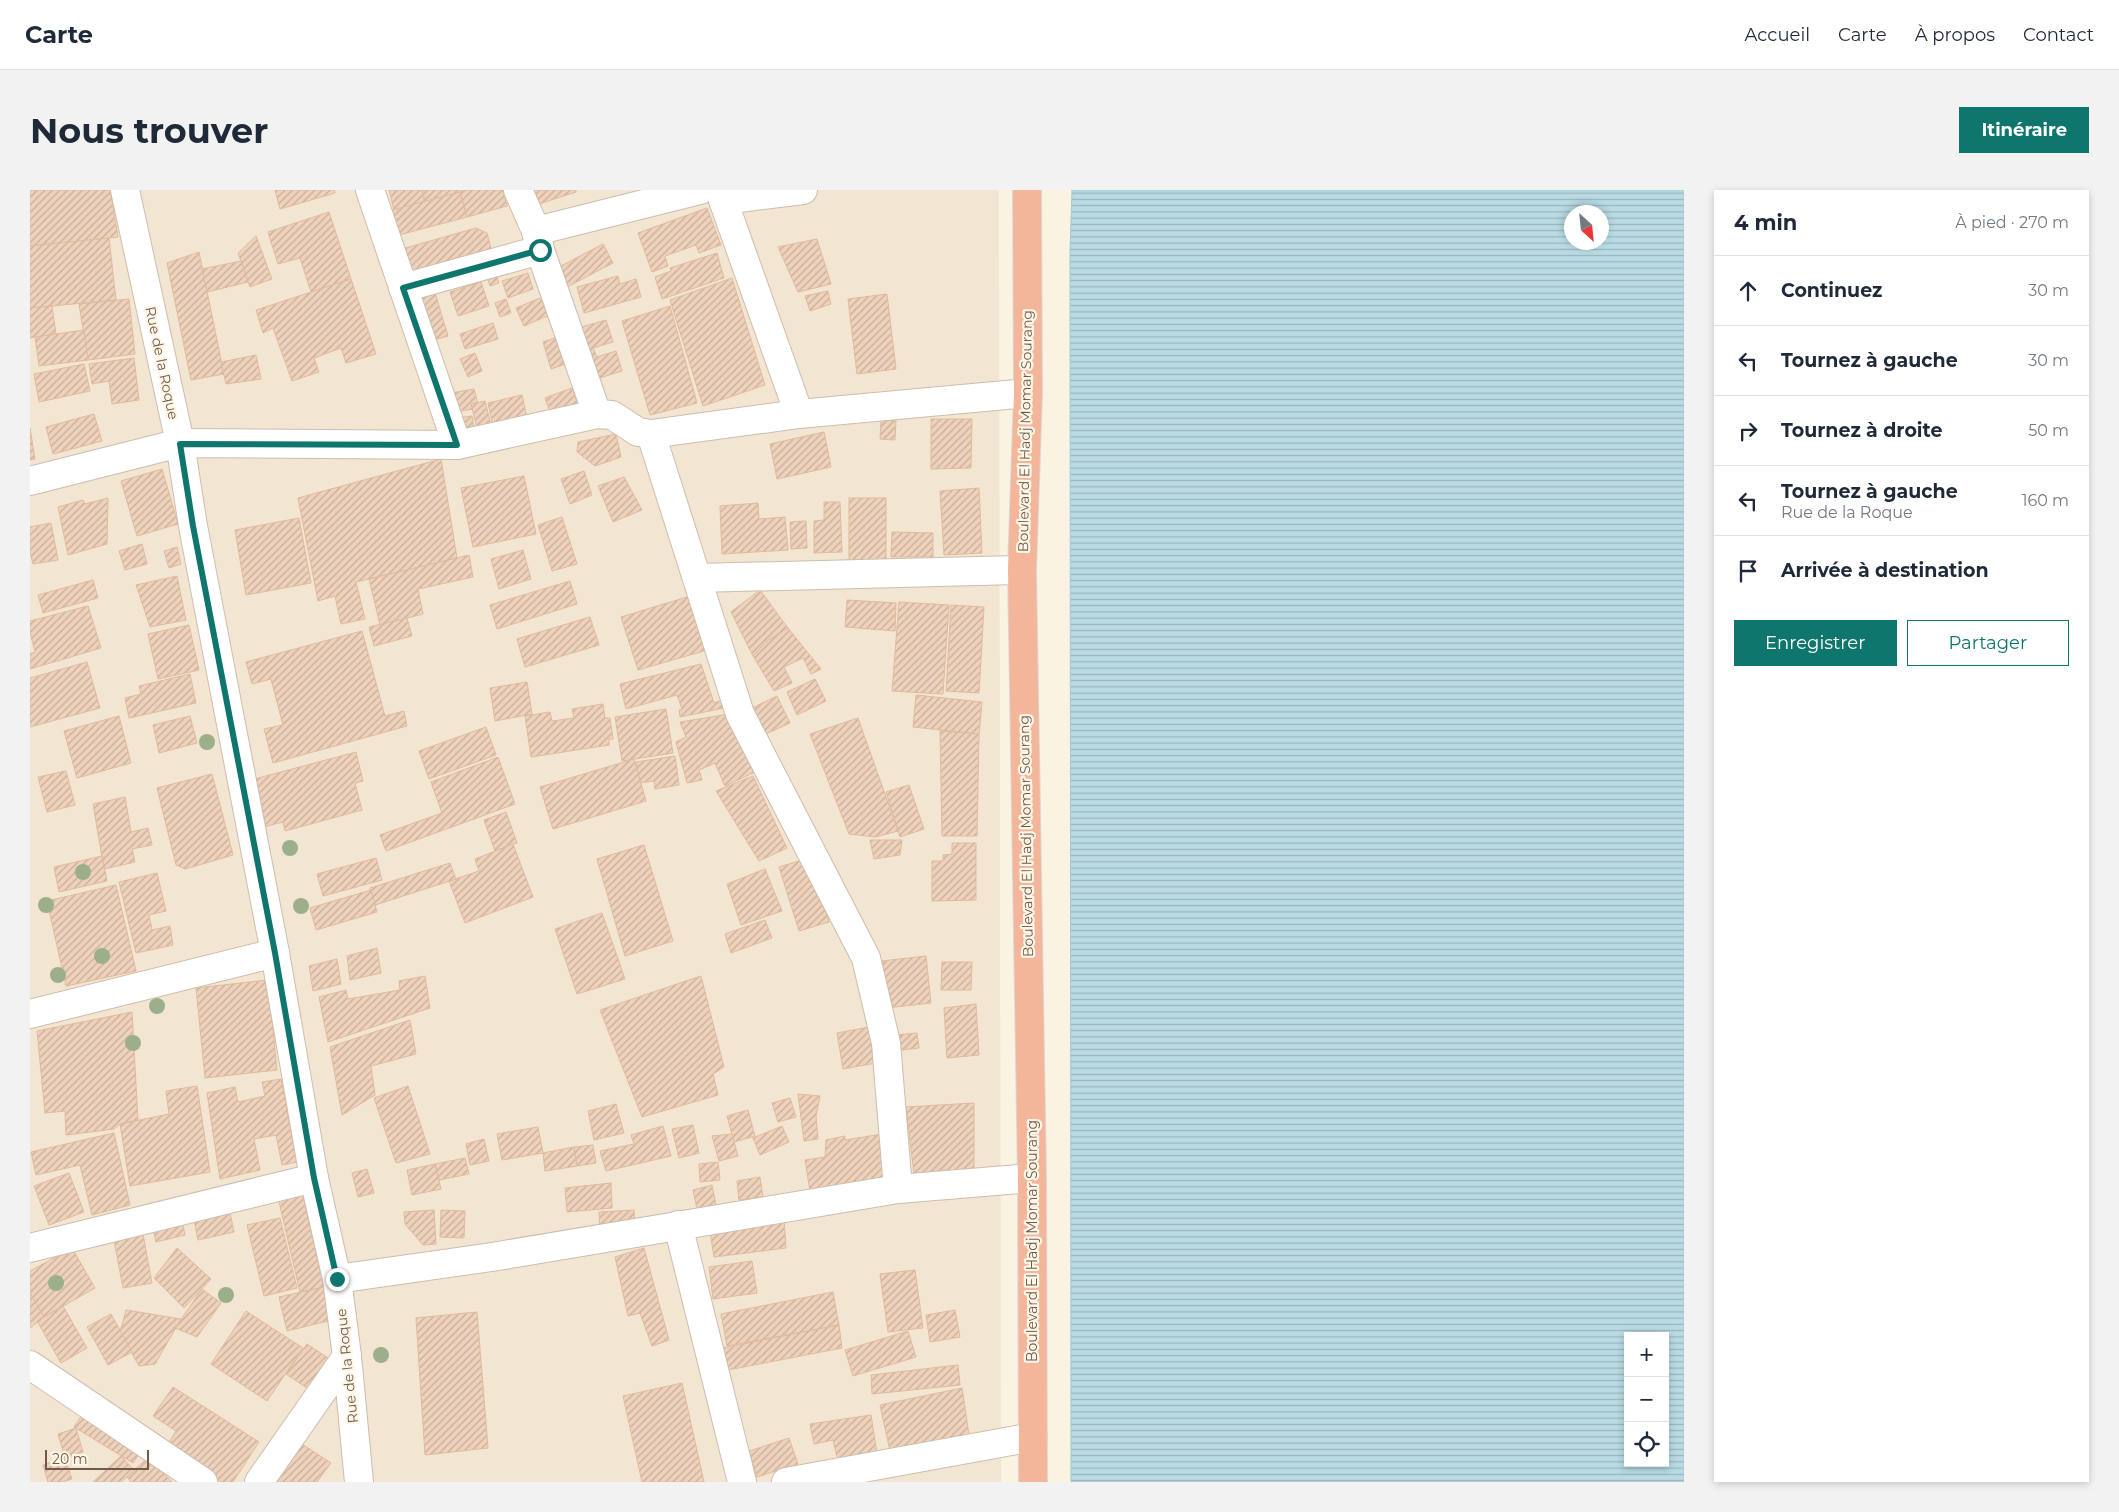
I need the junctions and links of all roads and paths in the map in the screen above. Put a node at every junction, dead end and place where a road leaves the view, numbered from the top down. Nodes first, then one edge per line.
1 (125, 190) edge
2 (370, 190) edge
3 (518, 190) edge
4 (803, 190) edge
5 (1027, 190) edge
6 (715, 193) edge
7 (538, 241) junction
8 (403, 288) junction
9 (1028, 393) junction
10 (597, 414) junction
11 (799, 414) junction
12 (651, 434) junction
13 (180, 444) junction
14 (457, 445) junction
15 (30, 481) edge
16 (1022, 570) junction
17 (697, 578) junction
18 (275, 953) junction
19 (30, 1014) edge
20 (314, 1178) junction
21 (1032, 1178) junction
22 (898, 1189) junction
23 (678, 1225) junction
24 (30, 1248) edge
25 (337, 1279) junction
26 (347, 1356) junction
27 (30, 1365) edge
28 (1033, 1437) junction
29 (202, 1482) edge
30 (259, 1482) edge
31 (359, 1482) edge
32 (742, 1482) edge
33 (786, 1482) edge
34 (1033, 1482) edge

1 - 13 street, Rue de la Roque
2 - 8 street
3 - 7 street
4 - 6 street
5 - 9 highway, Boulevard El Hadj Momar Sourang
6 - 7 street
6 - 11 street
7 - 8 street
7 - 10 street
8 - 14 street
9 - 11 street
9 - 16 highway, Boulevard El Hadj Momar Sourang
10 - 12 street
10 - 14 street
11 - 12 street
12 - 17 street
13 - 14 street
13 - 15 street
13 - 18 street, Rue de la Roque
16 - 17 street
16 - 21 highway, Boulevard El Hadj Momar Sourang
17 - 22 street
18 - 19 street
18 - 20 street, Rue de la Roque
20 - 24 street
20 - 25 street, Rue de la Roque
21 - 22 street
21 - 28 highway, Boulevard El Hadj Momar Sourang
22 - 23 street
23 - 25 street
23 - 32 street
25 - 26 street, Rue de la Roque
26 - 30 street
26 - 31 street, Rue de la Roque
27 - 29 street
28 - 33 street
28 - 34 highway, Boulevard El Hadj Momar Sourang

